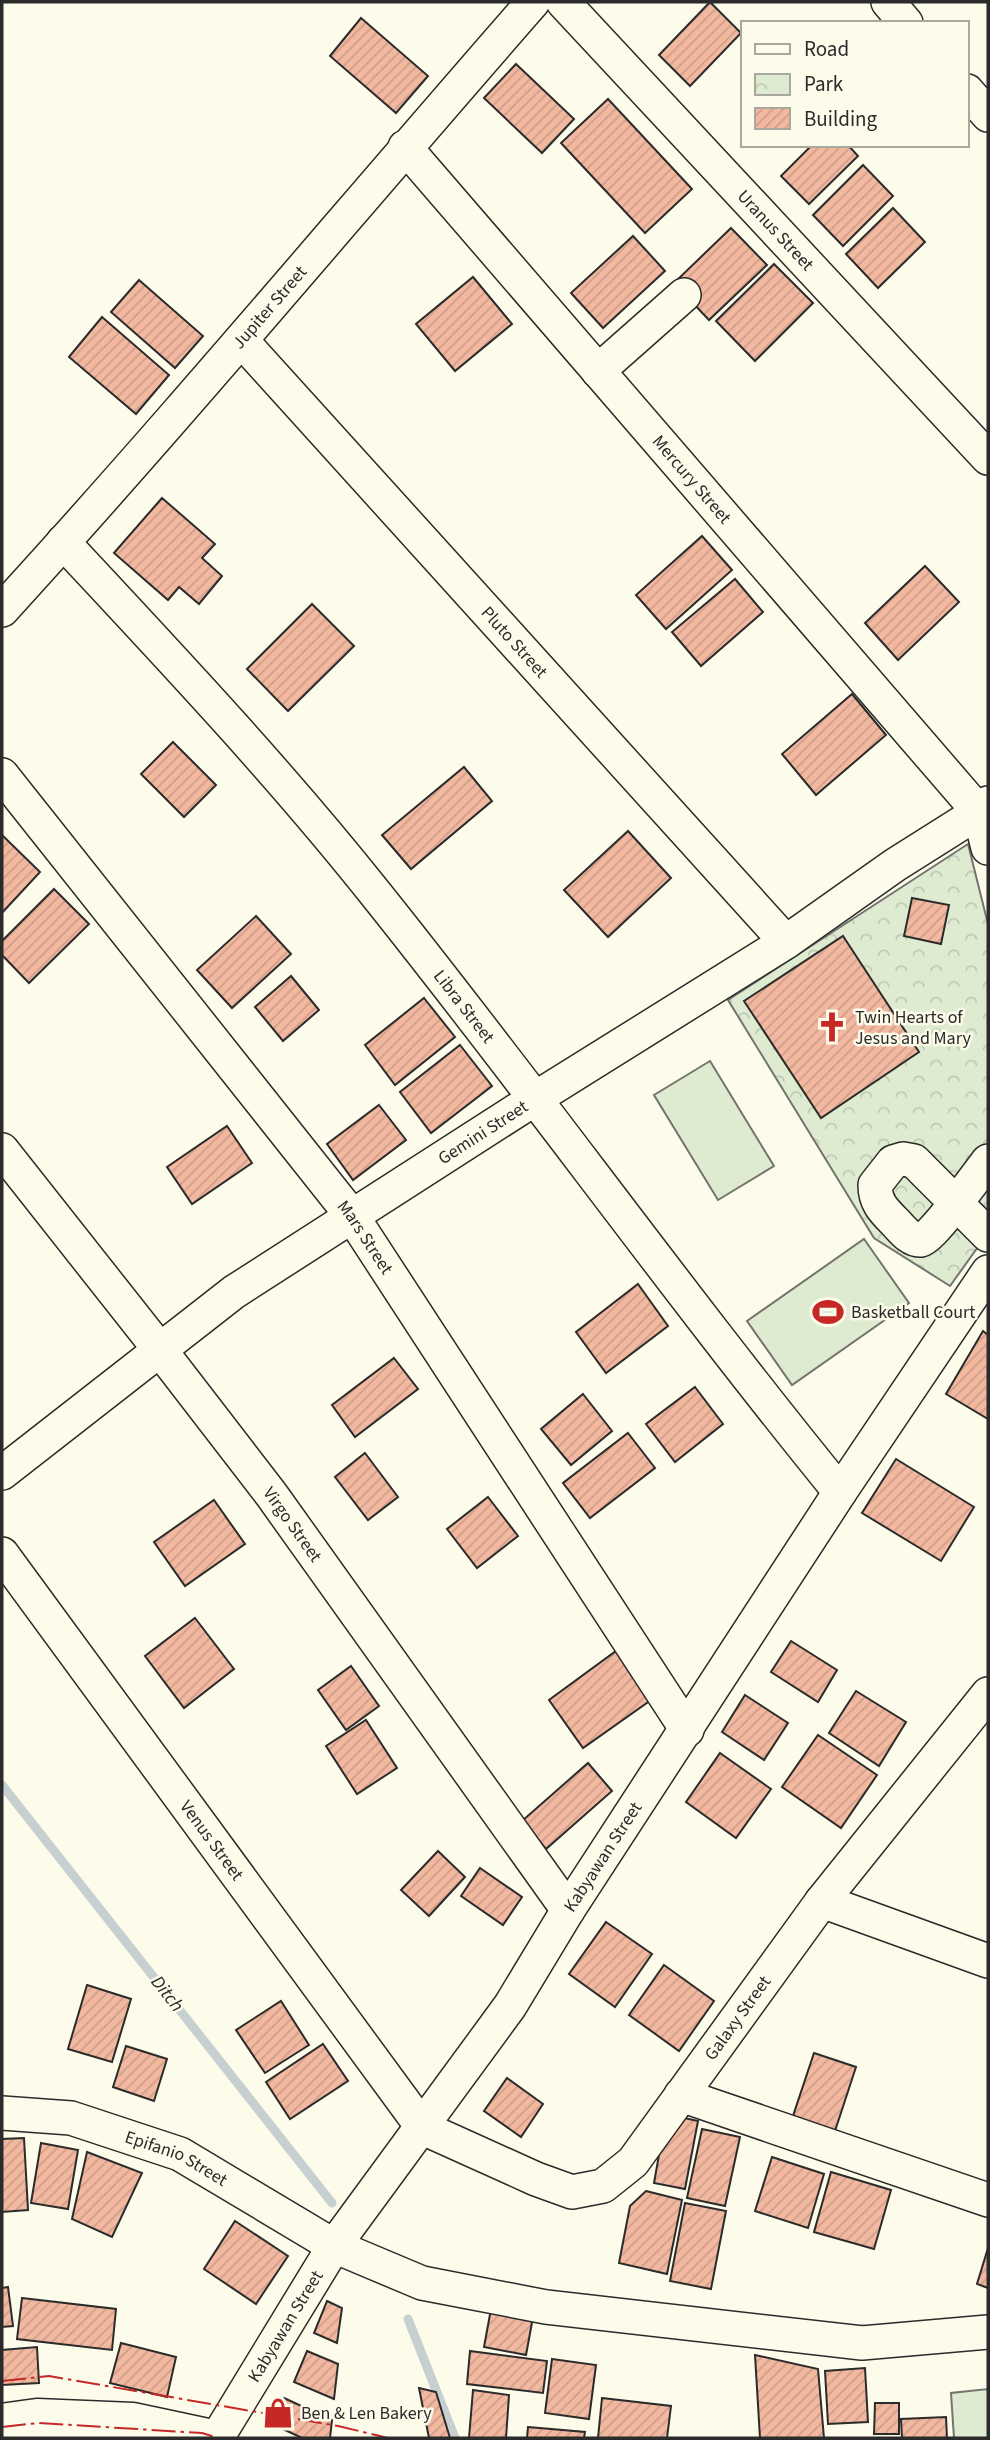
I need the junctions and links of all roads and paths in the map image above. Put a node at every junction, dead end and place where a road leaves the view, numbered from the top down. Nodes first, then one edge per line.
1 (534, 2) edge
2 (563, 2) edge
3 (888, 2) edge
4 (904, 21) edge
5 (969, 93) edge
6 (988, 115) edge
7 (405, 147) junction
8 (684, 295) dead end
9 (242, 341) junction
10 (598, 371) junction
11 (988, 458) edge
12 (63, 542) junction
13 (2, 610) edge
14 (2, 775) edge
15 (984, 808) edge
16 (988, 848) edge
17 (786, 942) junction
18 (536, 1098) junction
19 (2, 1150) edge
20 (988, 1161) edge
21 (352, 1216) junction
22 (988, 1235) edge
23 (988, 1272) edge
24 (160, 1350) junction
25 (2, 1473) edge
26 (840, 1492) junction
27 (2, 1555) edge
28 (988, 1694) edge
29 (687, 1730) junction
30 (822, 1901) junction
31 (568, 1910) junction
32 (988, 1961) edge
33 (681, 2095) junction
34 (2, 2113) edge
35 (423, 2128) junction
36 (988, 2200) edge
37 (334, 2246) junction
38 (988, 2332) edge
39 (2, 2423) edge
40 (208, 2438) edge
41 (217, 2438) edge

1 - 7 street, Jupiter Street
2 - 11 street, Uranus Street
3 - 4 street
5 - 6 street
7 - 9 street, Jupiter Street
7 - 10 street, Mercury Street
8 - 10 street
9 - 12 street, Jupiter Street
9 - 17 street, Pluto Street
10 - 15 street, Mercury Street
12 - 13 street, Jupiter Street
12 - 18 street, Libra Street
14 - 21 street, Mars Street
15 - 16 street
15 - 17 street, Gemini Street
17 - 18 street, Gemini Street
18 - 21 street, Gemini Street
18 - 26 street, Libra Street
19 - 24 street, Virgo Street
20 - 22 street
21 - 24 street, Gemini Street
21 - 29 street, Mars Street
23 - 26 street, Kabyawan Street
24 - 25 street, Gemini Street
24 - 31 street, Virgo Street
26 - 29 street, Kabyawan Street
27 - 35 street, Venus Street
28 - 30 street, Galaxy Street
29 - 31 street, Kabyawan Street
30 - 32 street
30 - 33 street, Galaxy Street
31 - 35 street, Kabyawan Street
33 - 35 street, Galaxy Street
33 - 36 street
34 - 37 street, Epifanio Street
35 - 37 street, Kabyawan Street
37 - 38 street, Epifanio Street
37 - 41 street, Kabyawan Street
39 - 40 main road

